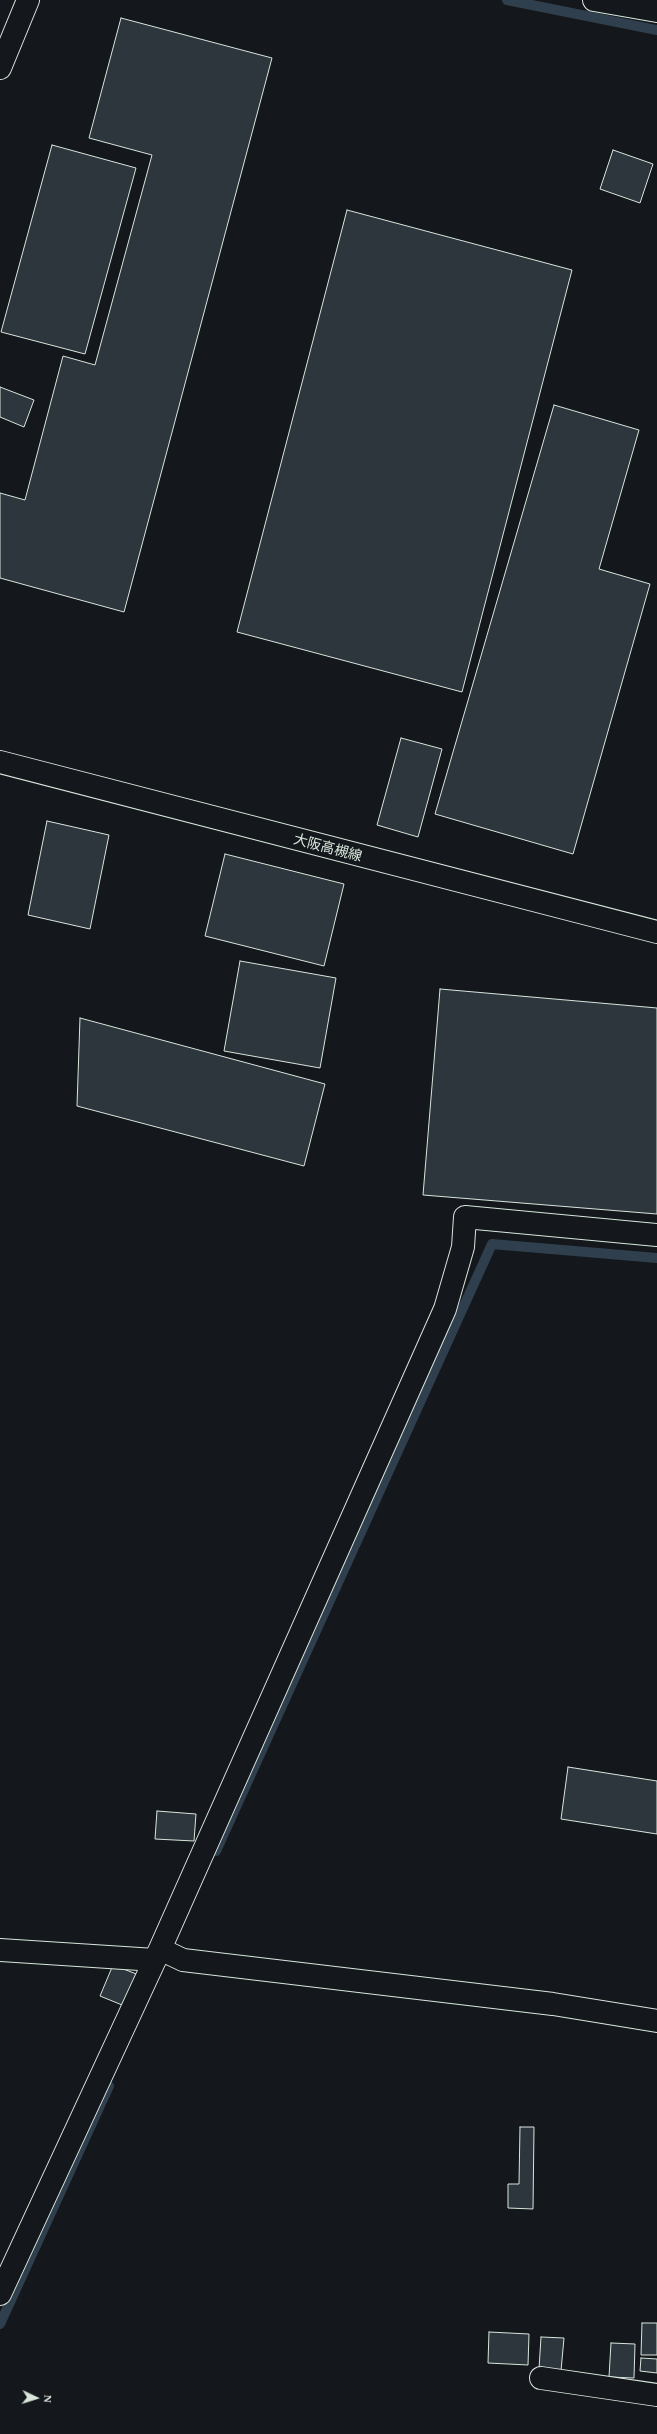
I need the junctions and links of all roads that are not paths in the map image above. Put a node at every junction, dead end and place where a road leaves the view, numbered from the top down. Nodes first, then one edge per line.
1 (28, 0) edge
2 (594, 0) edge
3 (657, 11) edge
4 (0, 68) edge
5 (0, 762) edge
6 (657, 932) edge
7 (657, 1235) edge
8 (0, 1950) edge
9 (157, 1955) junction
10 (657, 2022) edge
11 (0, 2294) edge
12 (541, 2378) dead end
13 (657, 2396) edge

1 - 4 street
2 - 3 street
5 - 6 street, 大阪高槻線
7 - 9 street
8 - 9 street
9 - 10 street
9 - 11 street
12 - 13 street

